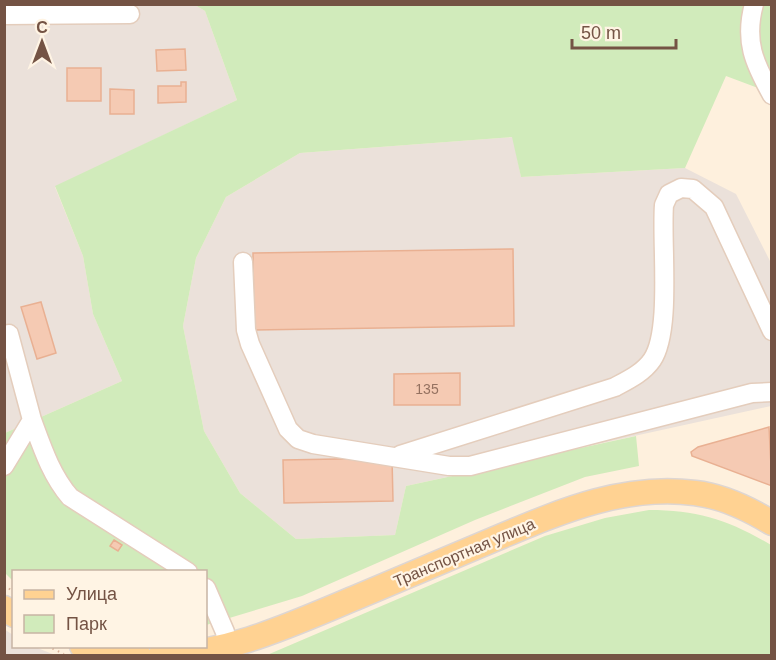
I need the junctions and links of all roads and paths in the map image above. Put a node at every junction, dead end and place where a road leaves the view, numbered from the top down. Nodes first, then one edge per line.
1 (754, 4) edge
2 (130, 14) dead end
3 (4, 15) edge
4 (771, 95) edge
5 (243, 261) dead end
6 (771, 331) edge
7 (9, 334) dead end
8 (771, 392) edge
9 (32, 420) junction
10 (394, 457) junction
11 (4, 466) edge
12 (771, 523) edge
13 (185, 570) edge
14 (207, 590) edge
15 (51, 648) edge
16 (93, 648) edge
17 (227, 648) junction
18 (68, 656) edge
19 (139, 656) edge
20 (160, 656) edge

1 - 4 lane
2 - 3 lane
5 - 10 lane
6 - 10 lane
7 - 9 lane
8 - 10 lane
9 - 11 lane
9 - 13 lane
12 - 17 main road, Транспортная улица
14 - 17 lane
15 - 18 path
16 - 19 main road
17 - 20 main road, Транспортная улица

